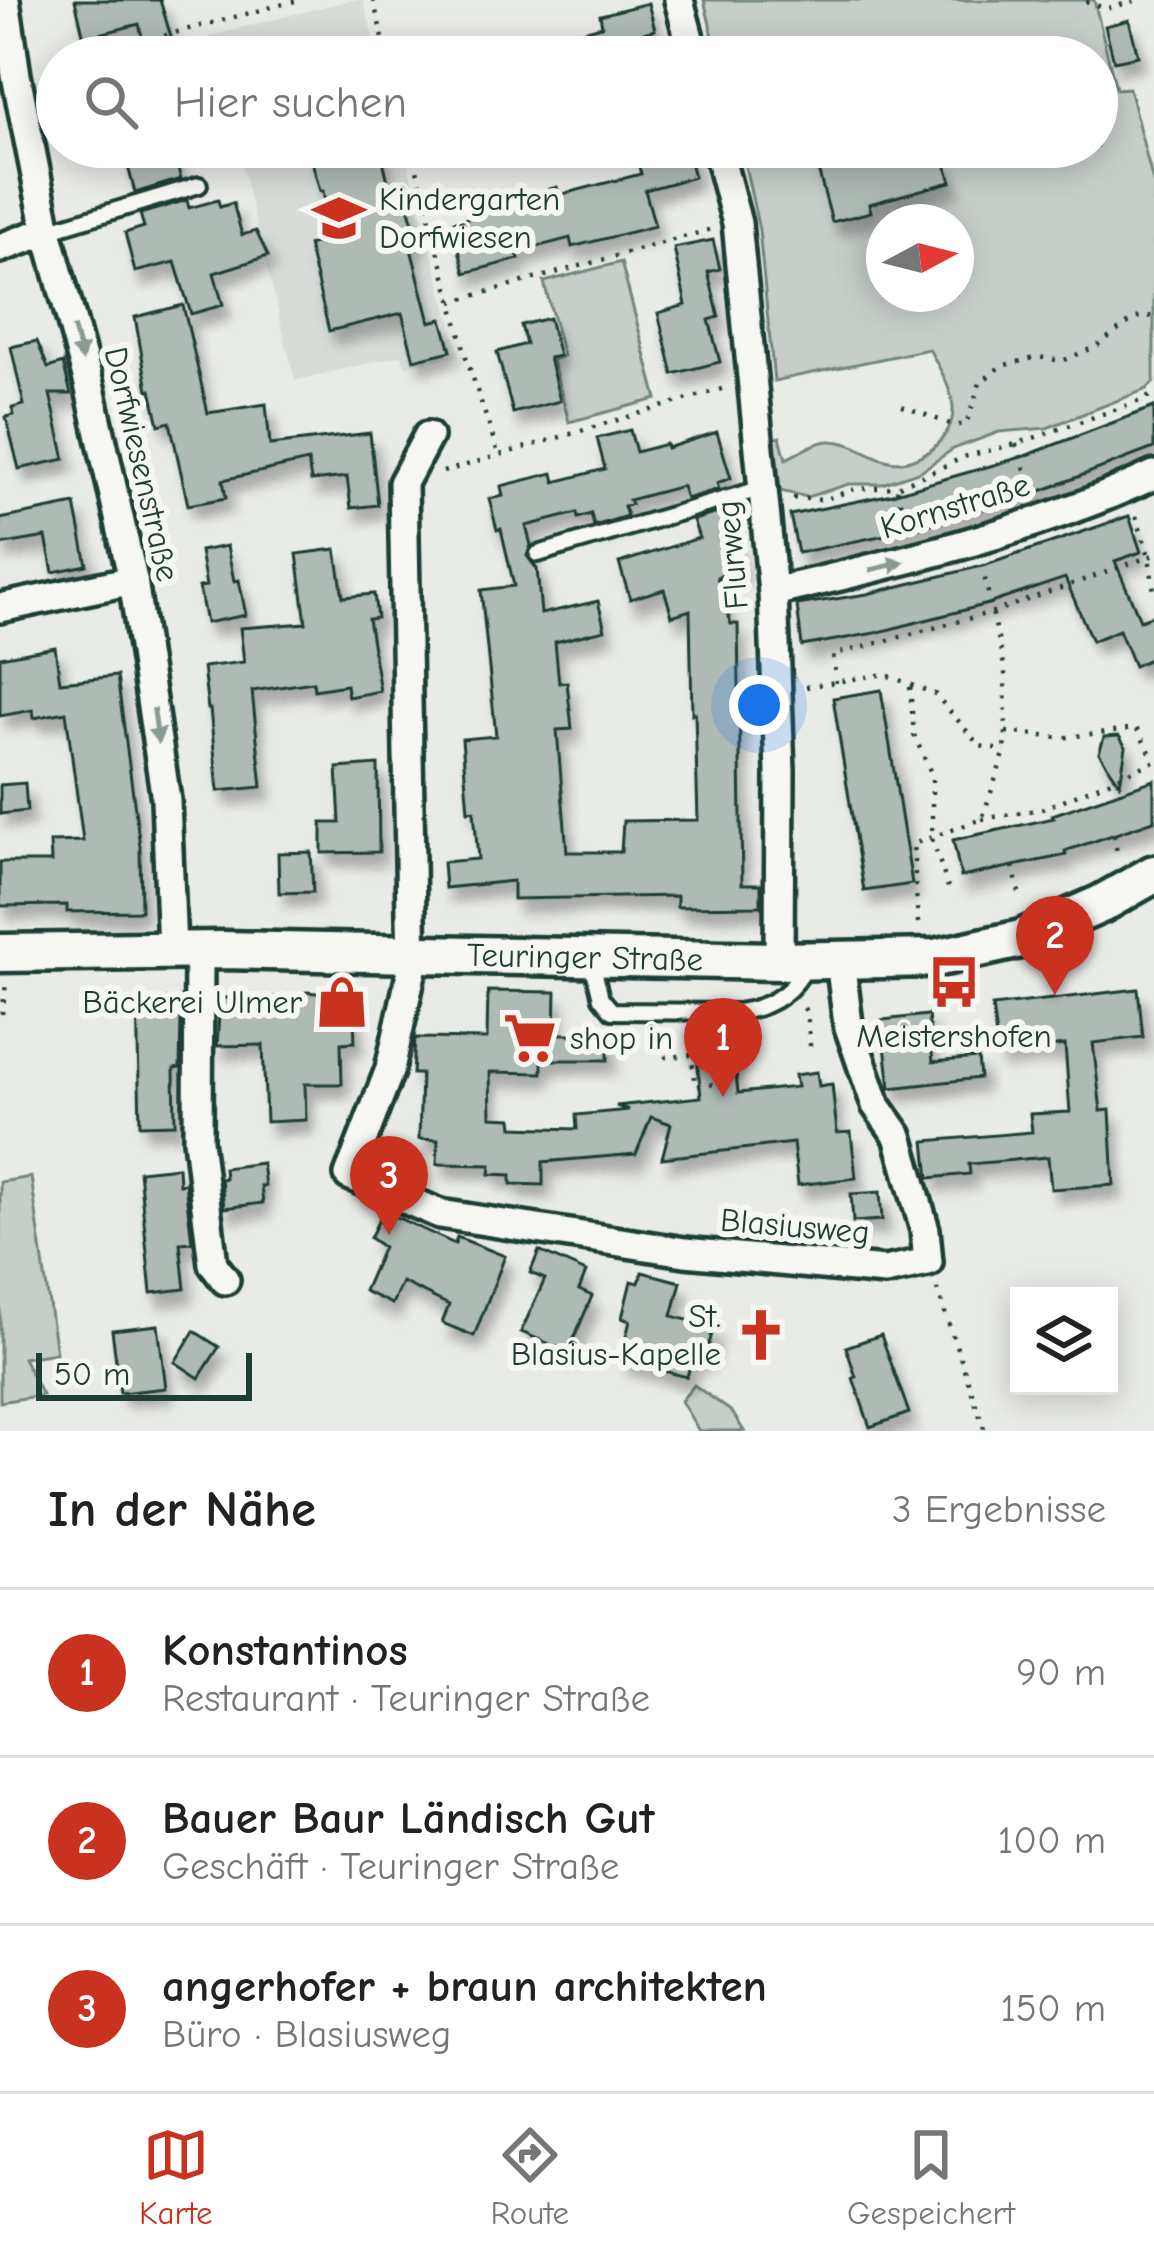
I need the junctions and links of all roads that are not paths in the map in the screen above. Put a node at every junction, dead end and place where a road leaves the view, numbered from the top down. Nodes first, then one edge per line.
1 (5, 0) edge
2 (679, 0) edge
3 (688, 36) edge
4 (723, 168) edge
5 (199, 184) dead end
6 (47, 231) junction
7 (0, 248) edge
8 (428, 436) dead end
9 (1154, 475) edge
10 (764, 496) junction
11 (538, 554) dead end
12 (133, 580) junction
13 (772, 592) junction
14 (0, 608) edge
15 (1137, 871) edge
16 (186, 950) junction
17 (412, 953) junction
18 (590, 957) junction
19 (4, 963) edge
20 (805, 967) junction
21 (225, 1280) dead end

1 - 6 street, Dorfwiesenstraße
2 - 3 street
4 - 10 street, Flurweg
5 - 6 lane
6 - 7 street
6 -> 12 street, Dorfwiesenstraße
8 - 17 street
13 -> 9 street, Kornstraße
10 - 11 lane
10 - 13 street, Flurweg
12 - 14 street
12 -> 16 street, Dorfwiesenstraße
13 - 20 street, Flurweg
15 - 20 street, Teuringer Straße
16 - 17 street, Teuringer Straße
16 - 19 street, Teuringer Straße
16 - 21 street, Dorfwiesenstraße
17 - 18 street, Teuringer Straße
17 - 20 street, Blasiusweg
18 - 20 street, Teuringer Straße
18 - 20 lane

